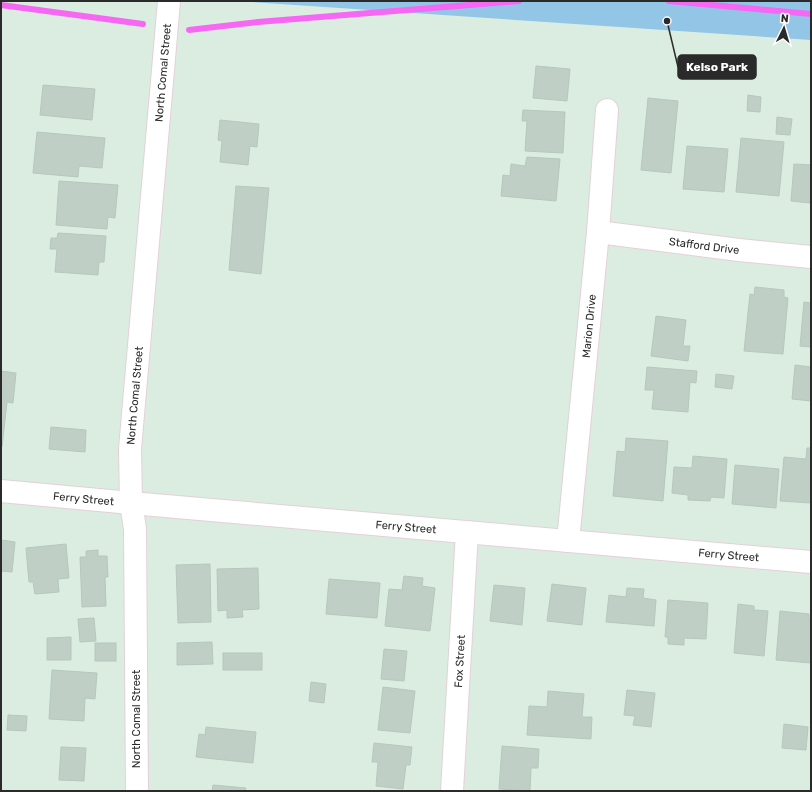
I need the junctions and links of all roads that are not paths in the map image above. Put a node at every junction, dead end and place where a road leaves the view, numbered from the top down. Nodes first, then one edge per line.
1 (169, 1) edge
2 (607, 110) dead end
3 (598, 232) junction
4 (811, 256) edge
5 (1, 491) edge
6 (131, 503) junction
7 (467, 532) junction
8 (568, 541) junction
9 (811, 562) edge
10 (137, 791) edge
11 (452, 791) edge

1 - 6 street, North Comal Street
2 - 3 street, Marion Drive
3 - 4 street, Stafford Drive
3 - 8 street, Marion Drive
5 - 6 street, Ferry Street
6 - 7 street, Ferry Street
6 - 10 street, North Comal Street
7 - 8 street, Ferry Street
7 - 11 street, Fox Street
8 - 9 street, Ferry Street

